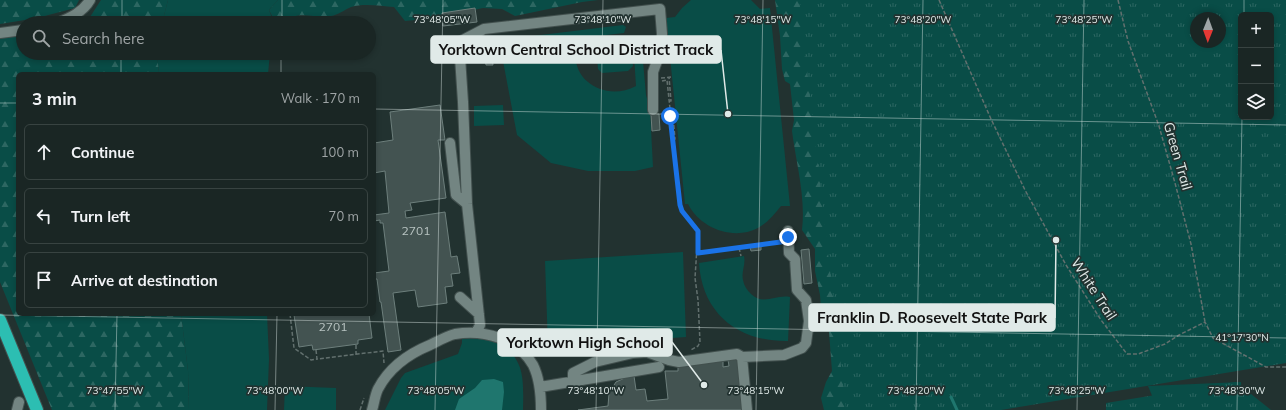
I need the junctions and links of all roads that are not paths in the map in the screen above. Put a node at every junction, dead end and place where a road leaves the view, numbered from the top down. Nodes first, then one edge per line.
1 (90, 0) edge
2 (72, 16) edge
3 (16, 31) edge
4 (0, 33) edge
5 (653, 110) dead end
6 (450, 143) dead end
7 (467, 204) junction
8 (788, 236) road end
9 (460, 297) dead end
10 (479, 314) junction
11 (0, 320) edge
12 (476, 333) junction
13 (742, 357) junction
14 (659, 367) dead end
15 (573, 381) junction
16 (540, 387) junction
17 (37, 410) edge
18 (372, 410) edge
19 (541, 410) edge
20 (747, 410) edge

1 - 2 lane
3 - 4 lane
5 - 7 lane
6 - 7 lane
7 - 10 lane
8 - 13 lane
9 - 10 lane
10 - 12 lane
11 - 17 highway
12 - 16 lane
12 - 18 lane
13 - 15 lane
13 - 20 lane
14 - 15 lane
15 - 16 lane
16 - 19 lane

